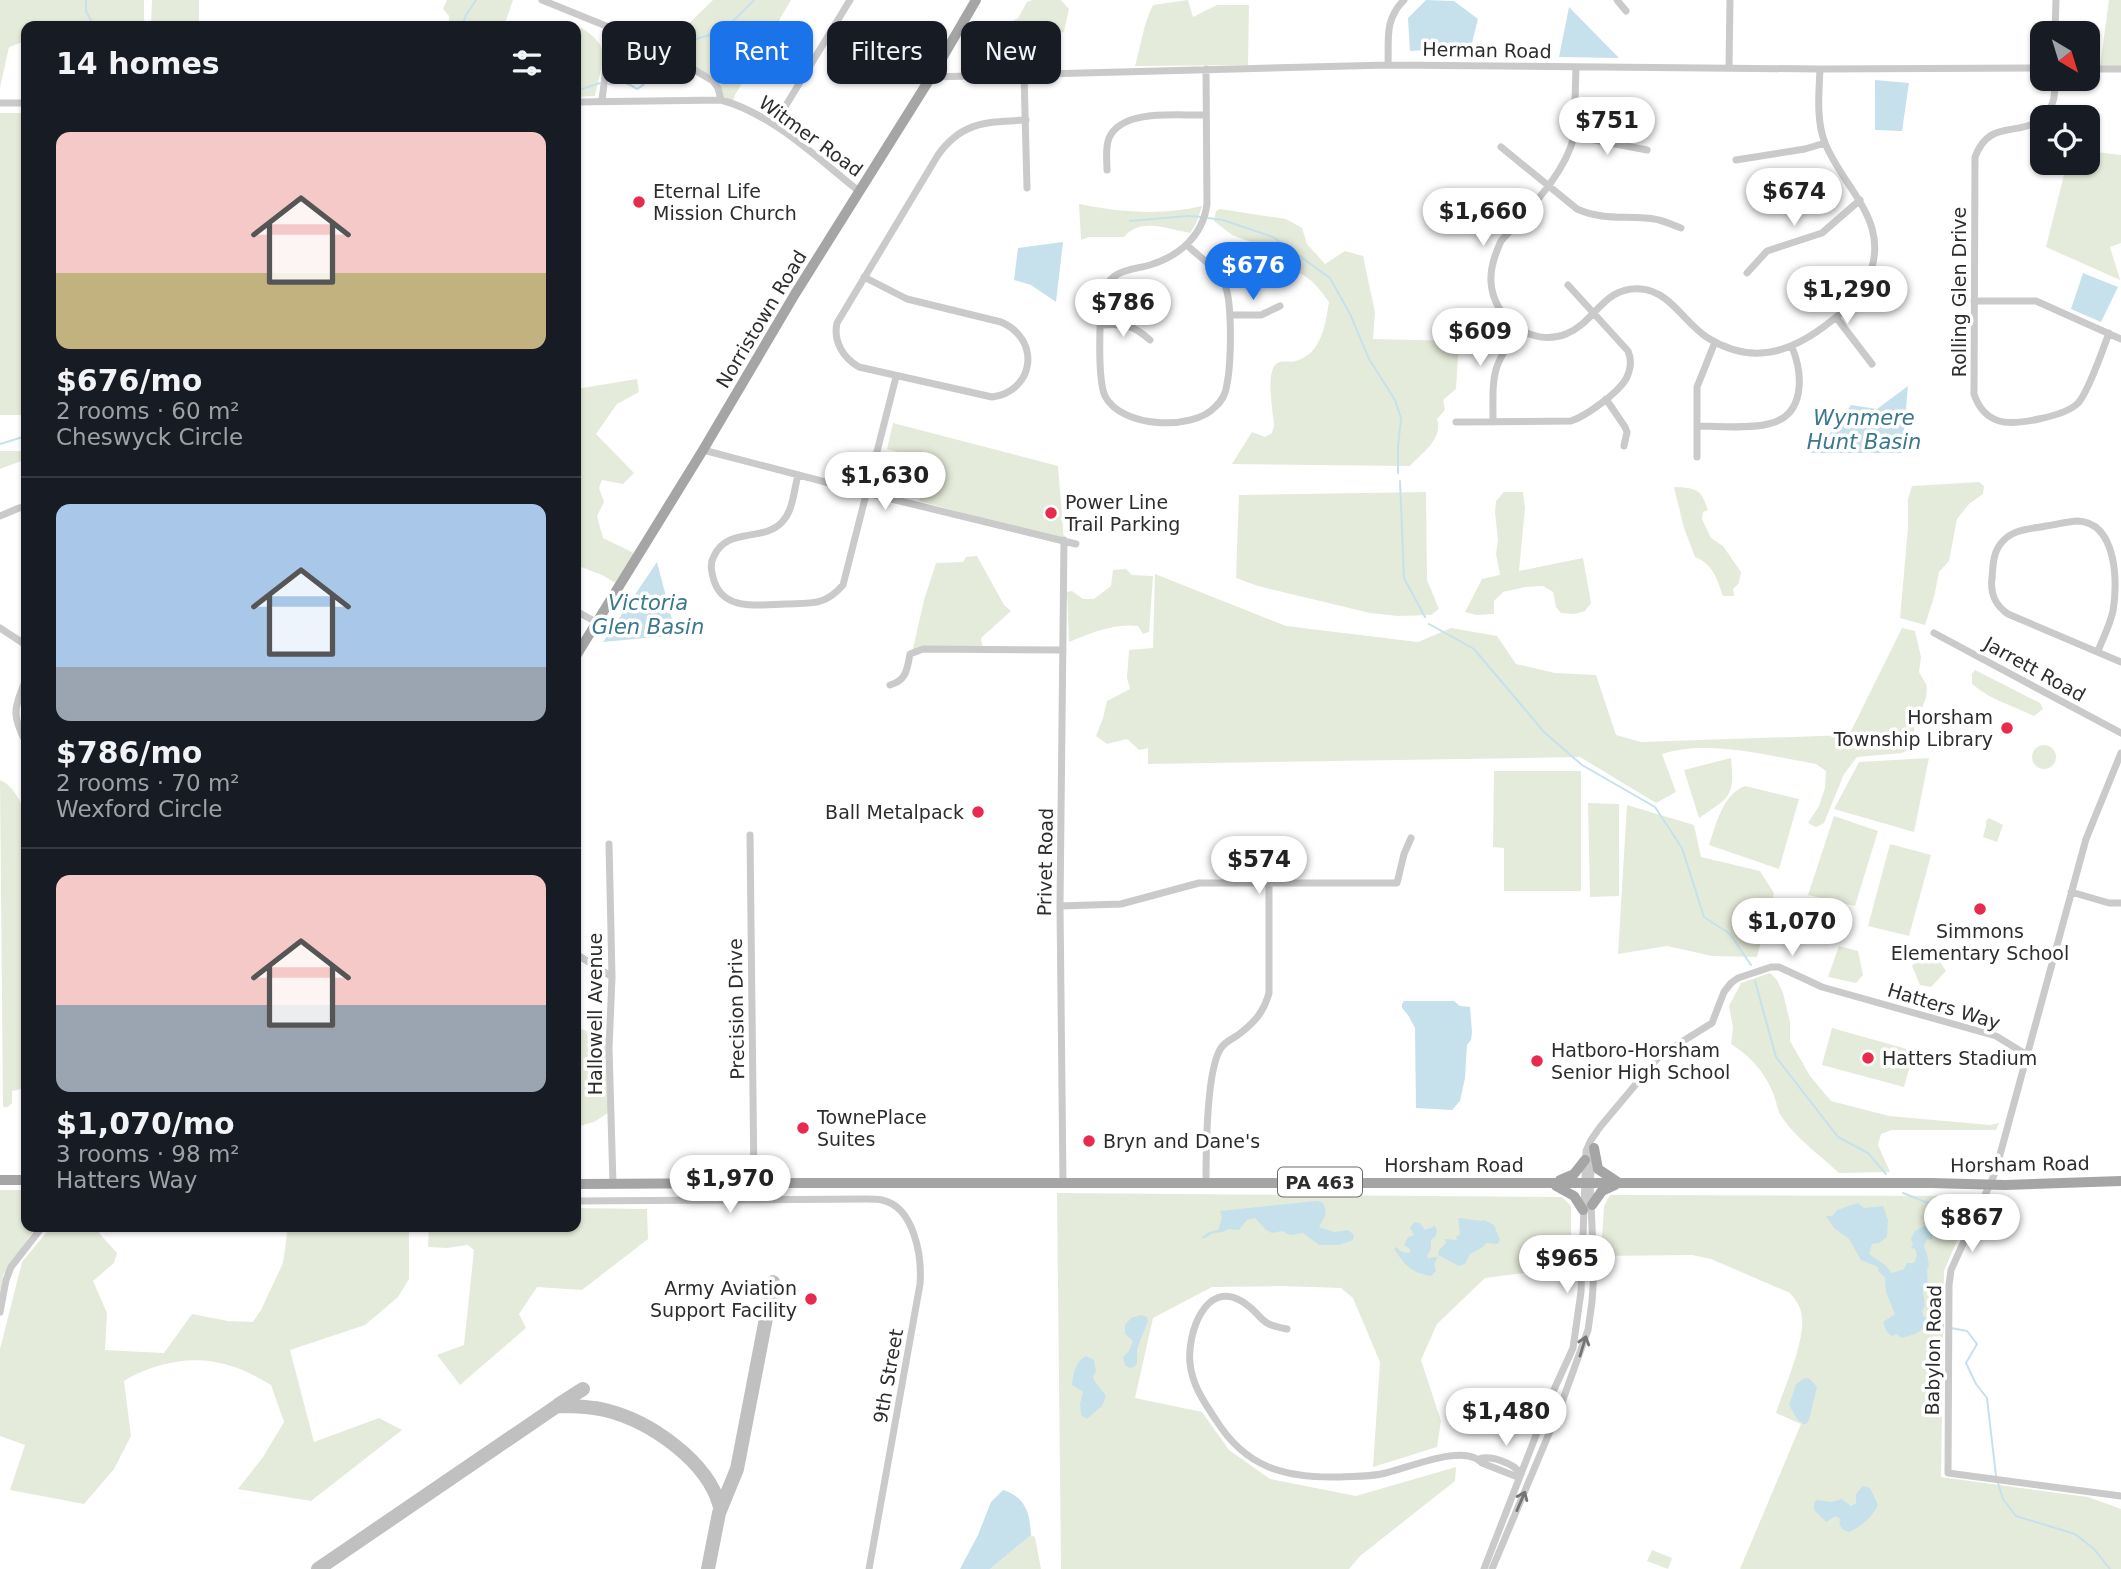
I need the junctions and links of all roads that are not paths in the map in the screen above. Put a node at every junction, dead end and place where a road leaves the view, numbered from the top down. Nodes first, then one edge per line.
1 (542, 0) edge
2 (849, 0) edge
3 (976, 0) edge
4 (1404, 0) edge
5 (1617, 0) edge
6 (1730, 0) edge
7 (2056, 0) edge
8 (1626, 11) dead end
9 (2055, 21) edge
10 (602, 24) edge
11 (947, 50) edge
12 (1388, 65) junction
13 (1576, 67) junction
14 (1729, 67) junction
15 (2030, 68) edge
16 (1206, 69) junction
17 (1820, 69) junction
18 (2100, 69) edge
19 (2121, 69) edge
20 (696, 70) edge
21 (1061, 73) edge
22 (604, 84) edge
23 (927, 84) edge
24 (1024, 84) edge
25 (602, 100) junction
26 (721, 100) junction
27 (581, 102) edge
28 (0, 103) edge
29 (21, 103) edge
30 (1206, 115) junction
31 (1026, 120) junction
32 (2030, 124) edge
33 (774, 125) junction
34 (1574, 136) junction
35 (1825, 143) junction
36 (1501, 147) dead end
37 (1647, 150) dead end
38 (1736, 160) dead end
39 (1107, 170) dead end
40 (1548, 186) junction
41 (1027, 188) dead end
42 (860, 192) junction
43 (1860, 200) junction
44 (1681, 228) dead end
45 (1187, 245) junction
46 (1747, 273) dead end
47 (864, 277) junction
48 (1568, 285) dead end
49 (1974, 301) junction
50 (1280, 306) dead end
51 (1592, 314) junction
52 (1230, 315) junction
53 (1836, 317) junction
54 (1102, 324) junction
55 (1519, 330) junction
56 (2109, 333) junction
57 (2121, 338) edge
58 (1150, 340) dead end
59 (1715, 342) junction
60 (1792, 347) junction
61 (1872, 364) dead end
62 (897, 377) junction
63 (1605, 399) junction
64 (1457, 422) dead end
65 (1493, 422) junction
66 (1697, 426) junction
67 (1624, 446) dead end
68 (703, 450) junction
69 (1698, 457) dead end
70 (798, 475) junction
71 (867, 493) junction
72 (21, 508) edge
73 (0, 516) edge
74 (1064, 540) junction
75 (1076, 544) dead end
76 (581, 614) edge
77 (596, 622) junction
78 (0, 628) edge
79 (1934, 633) dead end
80 (21, 642) edge
81 (581, 648) edge
82 (1063, 650) junction
83 (2098, 651) junction
84 (2121, 662) edge
85 (890, 685) dead end
86 (21, 692) edge
87 (21, 732) edge
88 (2121, 733) edge
89 (2121, 753) edge
90 (750, 835) dead end
91 (1411, 838) dead end
92 (609, 844) dead end
93 (1269, 882) junction
94 (2071, 892) junction
95 (2121, 903) edge
96 (1060, 906) junction
97 (581, 957) edge
98 (612, 977) junction
99 (2028, 1055) junction
100 (1595, 1137) junction
101 (1594, 1148) junction
102 (1585, 1160) junction
103 (0, 1180) edge
104 (21, 1180) edge
105 (2121, 1181) edge
106 (1206, 1182) junction
107 (754, 1183) junction
108 (1063, 1183) junction
109 (1549, 1183) junction
110 (1587, 1183) junction
111 (1619, 1183) junction
112 (581, 1184) edge
113 (613, 1184) junction
114 (1989, 1184) junction
115 (581, 1200) edge
116 (1588, 1208) junction
117 (39, 1232) edge
118 (0, 1312) edge
119 (1287, 1329) dead end
120 (1528, 1456) junction
121 (1500, 1466) junction
122 (1521, 1474) junction
123 (1515, 1488) junction
124 (2121, 1496) edge
125 (869, 1569) edge
126 (1485, 1569) edge
127 (1492, 1569) edge

1 - 10 street
2 - 33 street
3 - 11 main road, Norristown Road
4 - 12 street
5 - 8 street
6 - 14 street
7 - 9 street
12 - 13 street, Herman Road
12 - 16 street, Herman Road
13 - 14 street, Herman Road
13 - 34 street
14 - 17 street, Herman Road
15 - 17 street, Herman Road
16 - 21 street, Herman Road
16 - 30 street
17 - 35 street
18 - 19 street
20 - 26 street
22 - 25 street
23 - 42 main road, Norristown Road
24 - 31 street
25 - 26 street, Witmer Road
25 - 27 street, Witmer Road
26 - 33 street, Witmer Road
28 - 29 street
30 - 39 street
30 - 45 street
31 - 41 street
31 - 47 street
32 - 49 street, Rolling Glen Drive
33 - 42 street, Witmer Road
34 - 37 street
34 - 40 street
35 - 38 street
35 - 43 street
36 - 40 street
40 - 44 street
40 - 55 street
42 - 68 main road, Norristown Road
43 - 46 street
43 - 53 street
45 - 52 street
45 - 54 street
47 - 62 street
47 - 62 street
48 - 51 street
49 - 56 street
49 - 56 street, Rolling Glen Drive
50 - 52 street
51 - 55 street
51 - 59 street
51 - 63 street
52 - 54 street
53 - 60 street
53 - 61 street
54 - 58 street
55 - 65 street
56 - 57 street
59 - 60 street
59 - 66 street
60 - 66 street
62 - 71 street
63 - 65 street
63 - 67 street
64 - 65 street
66 - 69 street
68 - 70 street
68 - 77 main road, Norristown Road
70 - 71 street
70 - 71 street
71 - 74 street
72 - 73 street
74 - 75 street
74 - 82 street, Privet Road
76 - 77 street
77 - 81 main road, Norristown Road
78 - 80 street
79 - 88 street, Jarrett Road
82 - 85 street
82 - 96 street, Privet Road
83 - 83 street
83 - 84 street
86 - 87 street
89 - 94 street, Babylon Road
90 - 107 street, Precision Drive
91 - 93 street
92 - 98 street, Hallowell Avenue
93 - 96 street
93 - 106 street
94 - 95 street
94 - 99 street, Babylon Road
96 - 108 street, Privet Road
97 - 98 street
98 - 113 street, Hallowell Avenue
99 - 100 street, Hatters Way
99 - 114 street, Babylon Road
100 - 101 street
100 - 102 street, Hatters Way
101 - 110 street
101 - 111 main road
102 - 109 main road
102 - 110 street, Hatters Way
103 - 104 main road
105 - 114 main road, Horsham Road / PA 463
106 - 108 main road, Horsham Road / PA 463
106 - 109 main road, Horsham Road / PA 463
107 - 108 main road, Horsham Road / PA 463
107 - 113 main road, Horsham Road / PA 463
109 - 110 main road, Horsham Road / PA 463
109 - 116 main road
110 - 111 main road, Horsham Road / PA 463
110 - 116 street
111 - 114 main road, Horsham Road / PA 463
111 - 116 main road
112 - 113 main road, Horsham Road / PA 463
114 - 124 street, Babylon Road
115 - 125 street, 9th Street
116 - 120 street
127 -> 116 street
117 - 118 street
119 - 121 street
120 - 121 street
120 - 122 street
121 - 122 street
121 - 123 street
122 - 123 street
123 - 126 street

